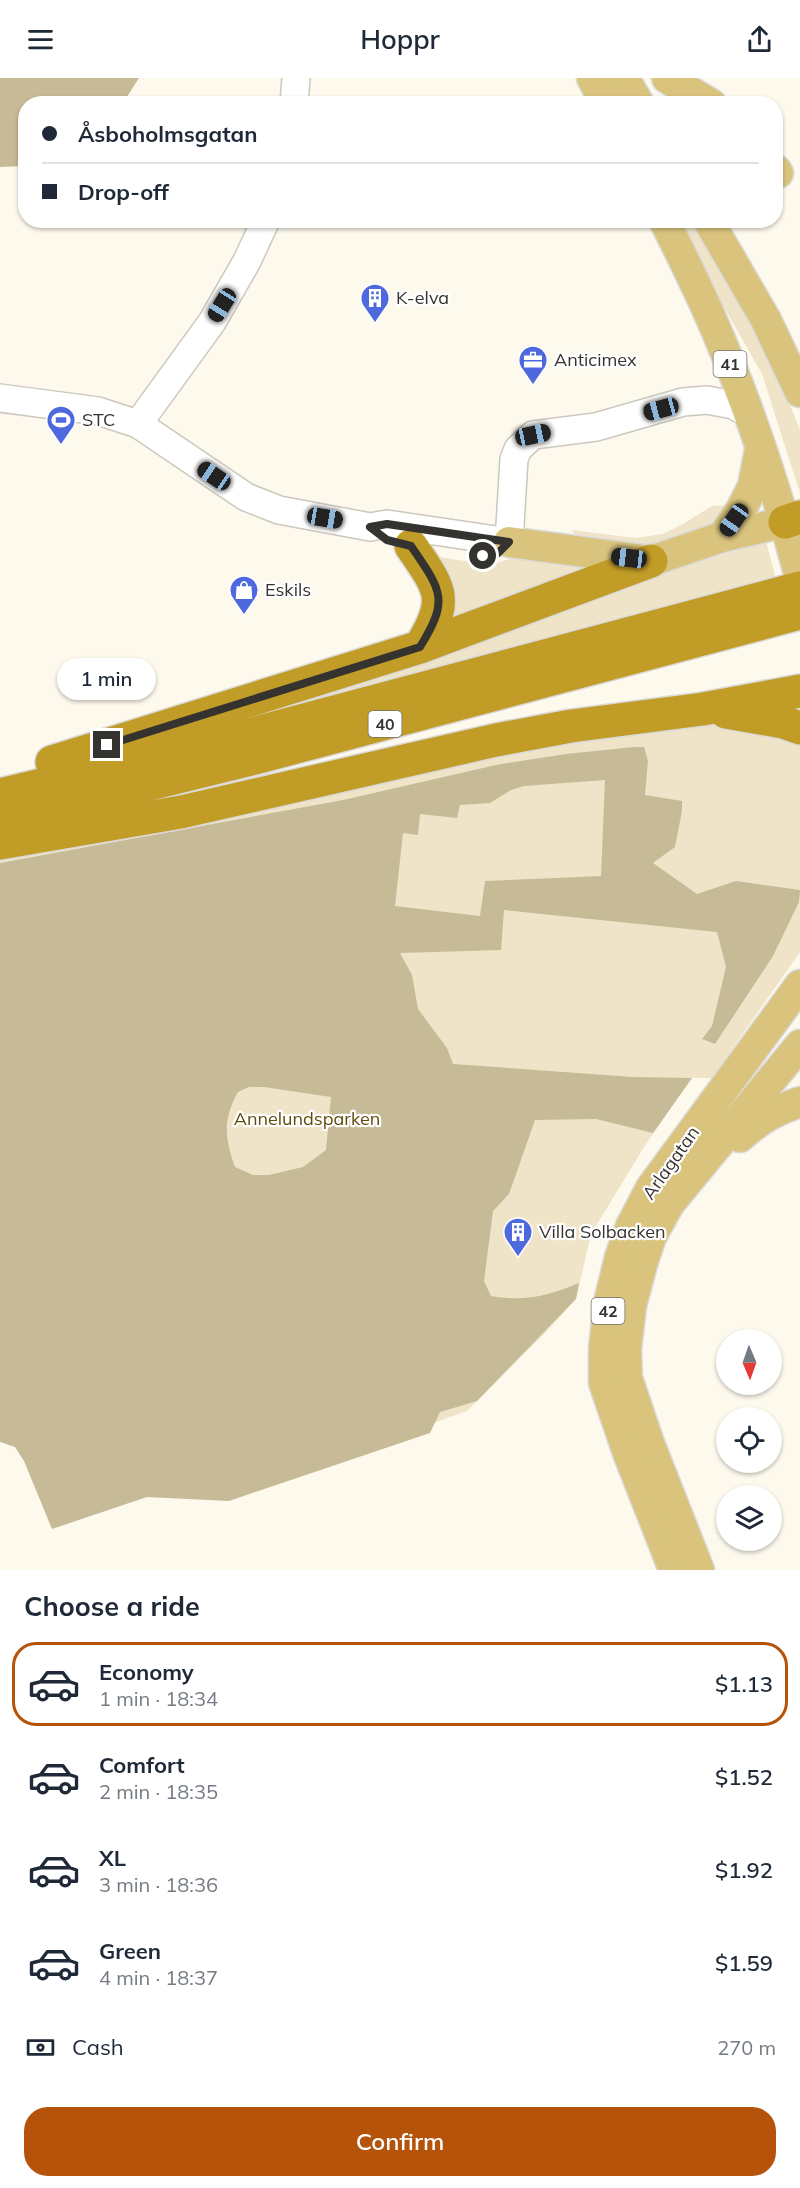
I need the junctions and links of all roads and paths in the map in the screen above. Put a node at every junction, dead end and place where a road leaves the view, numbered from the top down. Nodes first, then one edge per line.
1 (296, 78) edge
2 (592, 78) edge
3 (624, 78) edge
4 (667, 78) edge
5 (295, 96) edge
6 (602, 96) edge
7 (634, 96) edge
8 (697, 96) edge
9 (262, 228) edge
10 (668, 228) edge
11 (714, 232) edge
12 (800, 392) edge
13 (0, 398) edge
14 (748, 413) junction
15 (138, 424) junction
16 (760, 446) junction
17 (795, 522) edge
18 (370, 527) junction
19 (722, 537) junction
20 (509, 542) junction
21 (411, 546) junction
22 (651, 561) junction
23 (800, 577) edge
24 (800, 588) edge
25 (765, 609) junction
26 (800, 613) edge
27 (420, 647) junction
28 (800, 691) edge
29 (704, 709) junction
30 (800, 728) edge
31 (0, 777) edge
32 (0, 795) edge
33 (0, 821) edge
34 (0, 843) edge
35 (800, 985) edge
36 (800, 1004) edge
37 (795, 1067) edge
38 (735, 1076) junction
39 (800, 1102) edge
40 (687, 1181) junction
41 (674, 1570) edge
42 (699, 1570) edge

1 - 5 street
2 - 6 main road
3 - 7 main road
4 - 8 main road
9 - 15 street
10 - 14 main road, 41
11 - 12 main road
13 - 15 street
14 - 16 main road, 41
14 - 20 street
15 - 18 street
16 - 17 main road, 41
16 - 19 main road
17 - 19 main road
17 - 23 main road, 41
18 - 20 street
18 - 21 street
19 - 22 main road
20 - 21 street
20 - 22 main road
21 - 27 highway
22 - 27 highway
24 - 25 highway, 40
25 - 26 highway, 40
25 - 32 highway, 40
25 - 33 highway, 40
27 - 31 highway
28 - 29 highway
29 - 30 highway
29 - 34 highway
35 - 38 main road, Arlagatan / 42
36 - 37 main road
37 - 38 main road
37 - 40 main road, Arlagatan / 42
38 - 41 main road, Arlagatan / 42
39 - 40 main road
40 - 42 main road, Arlagatan / 42

